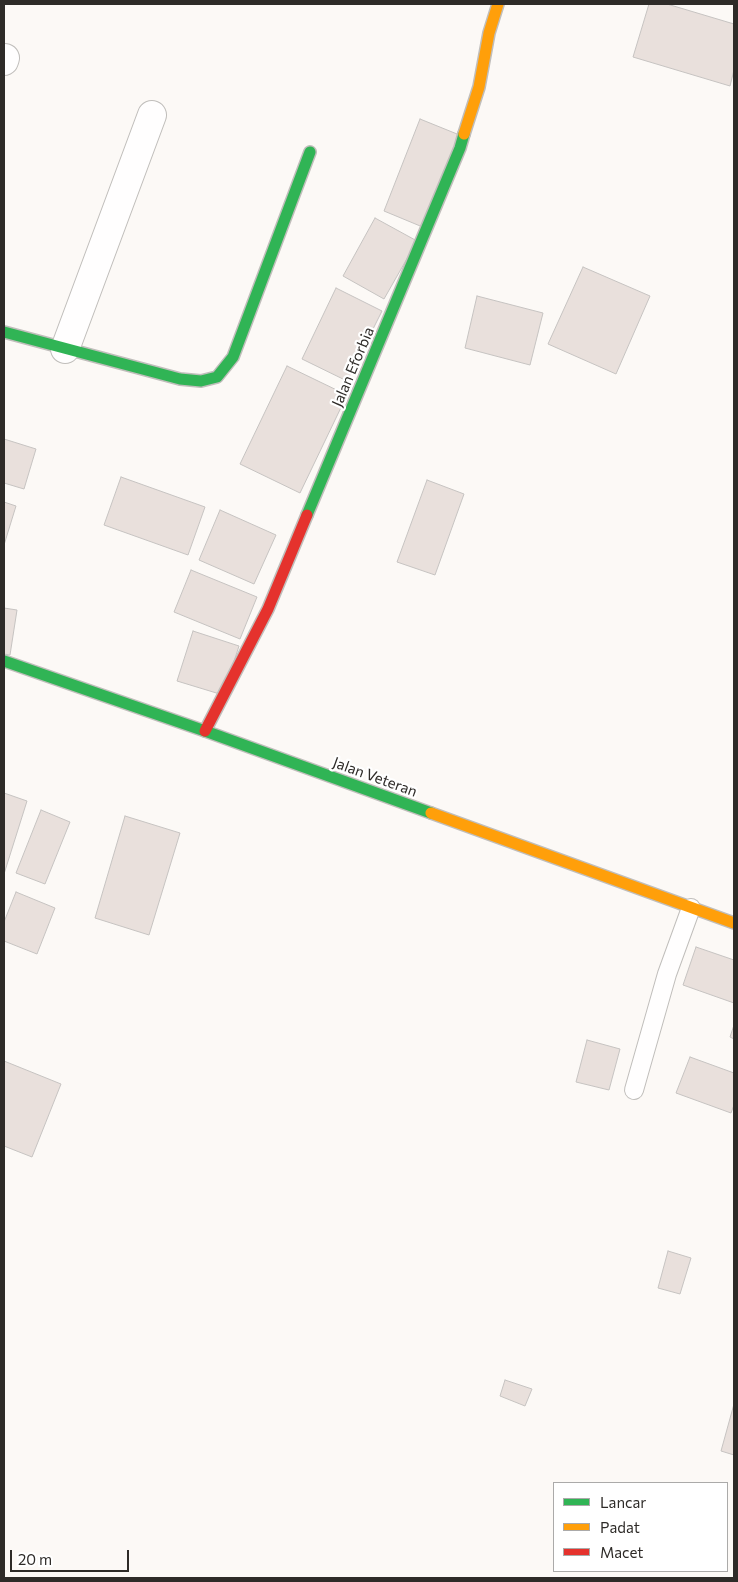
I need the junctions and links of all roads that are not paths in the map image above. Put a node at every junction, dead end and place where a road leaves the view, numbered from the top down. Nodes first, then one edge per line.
1 (498, 4) edge
2 (152, 115) dead end
3 (310, 152) dead end
4 (4, 332) edge
5 (65, 349) junction
6 (4, 661) edge
7 (205, 731) junction
8 (691, 908) junction
9 (734, 923) edge
10 (634, 1090) dead end

1 - 7 street, Jalan Eforbia
2 - 5 street
3 - 5 street
4 - 5 street
6 - 7 street, Jalan Veteran
7 - 8 street, Jalan Veteran
8 - 9 street, Jalan Veteran
8 - 10 lane

